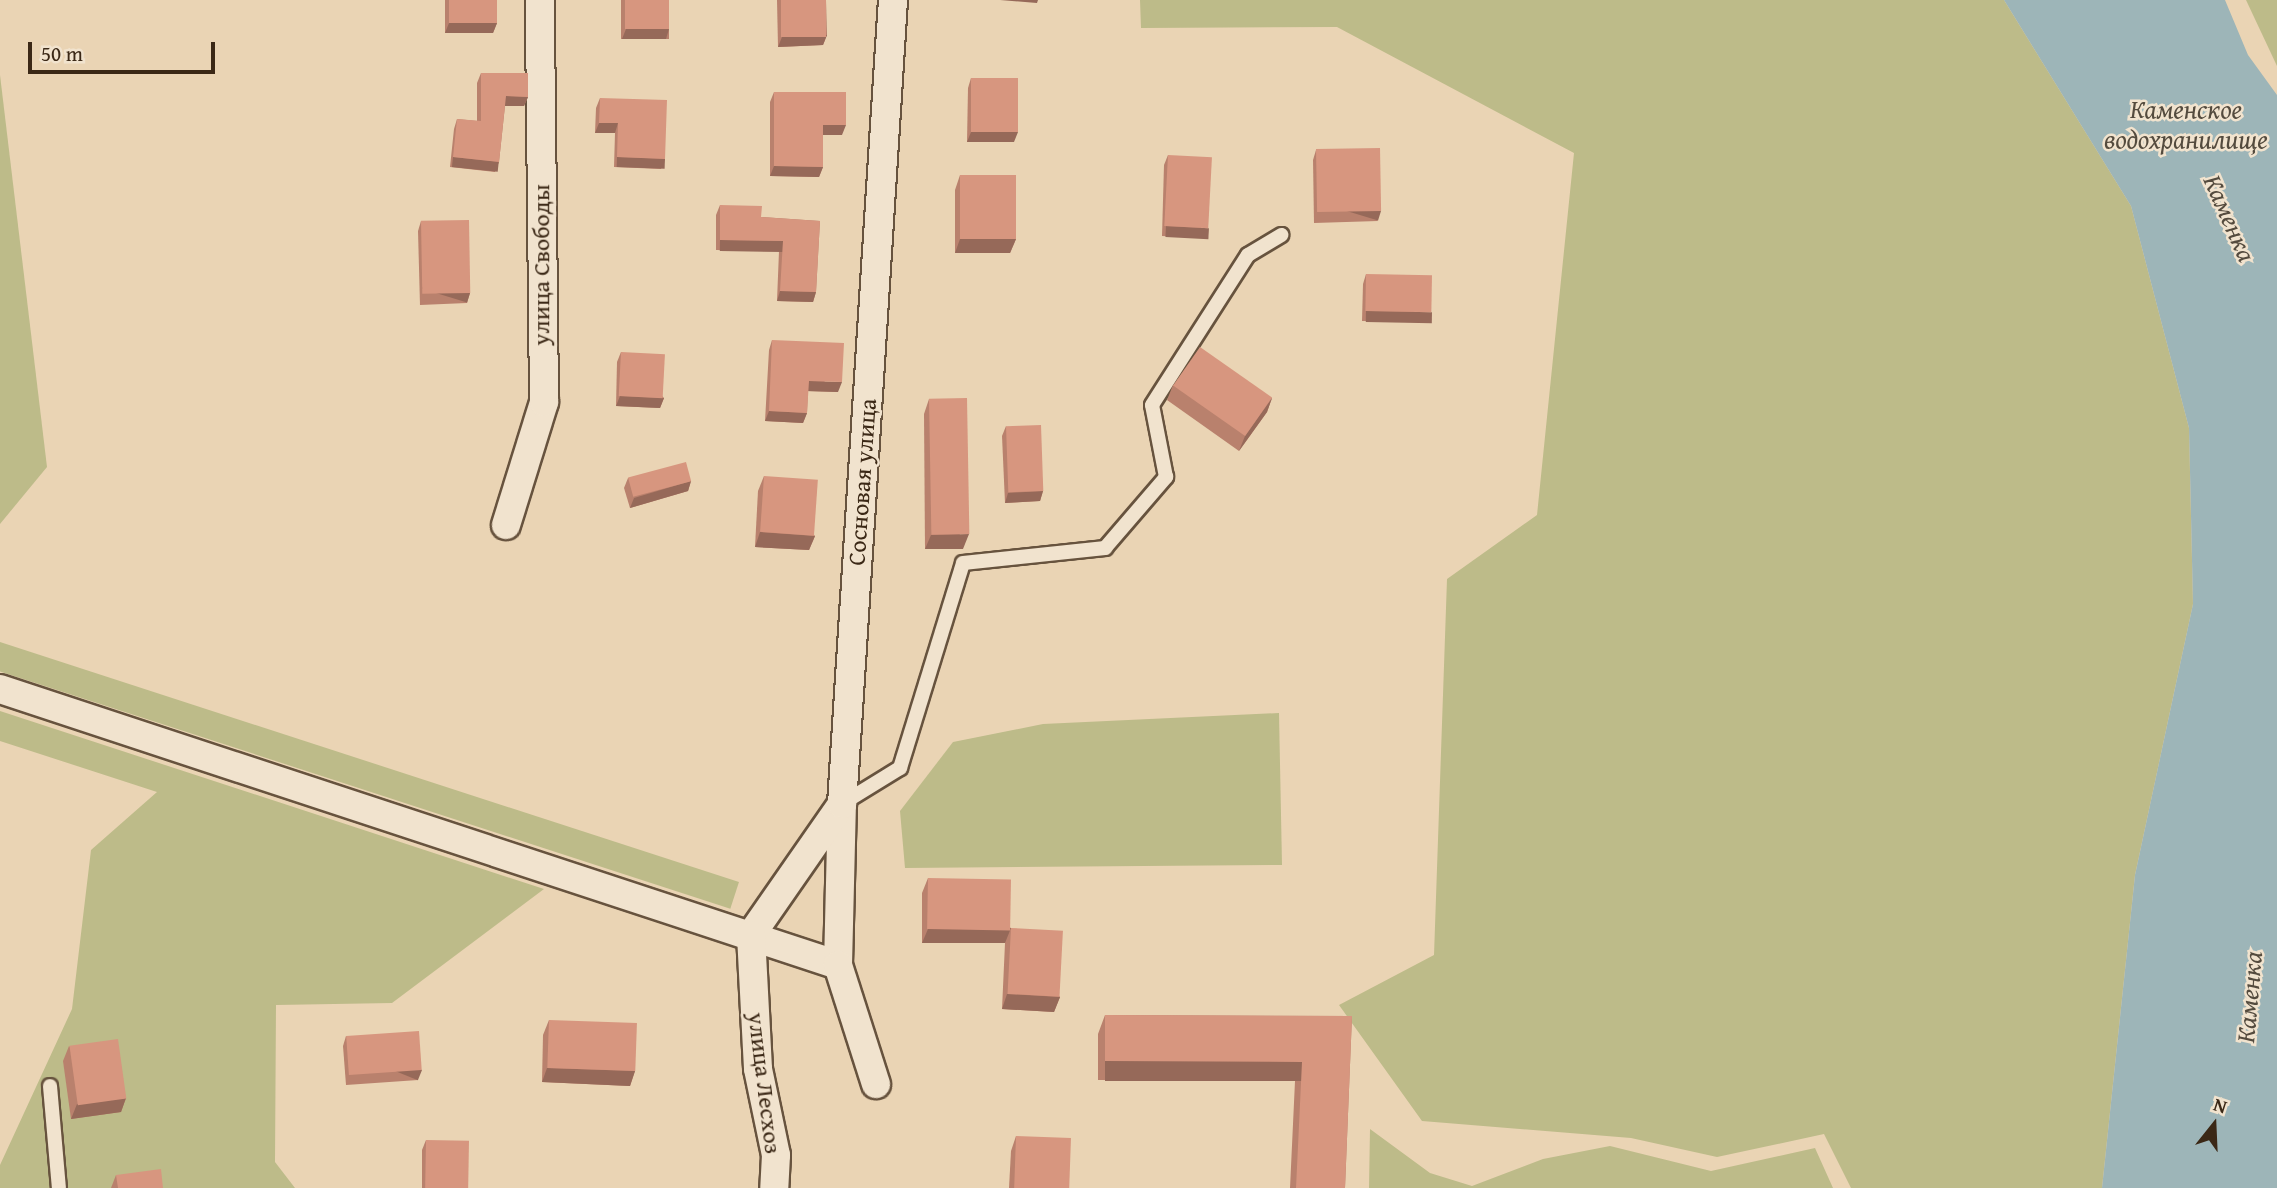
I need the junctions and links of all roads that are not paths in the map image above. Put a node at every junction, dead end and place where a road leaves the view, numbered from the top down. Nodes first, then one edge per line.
1 (540, 0) edge
2 (893, 0) edge
3 (1281, 235) dead end
4 (506, 525) dead end
5 (0, 689) edge
6 (842, 804) junction
7 (751, 935) junction
8 (838, 965) junction
9 (876, 1084) dead end
10 (50, 1086) dead end
11 (59, 1188) edge
12 (774, 1188) edge

1 - 4 street, улица Свободы
2 - 6 street, Сосновая улица
3 - 6 lane
5 - 7 street
6 - 7 street
6 - 8 street, Сосновая улица
7 - 8 street
7 - 12 street, улица Лесхоз
8 - 9 street, Сосновая улица
10 - 11 lane

